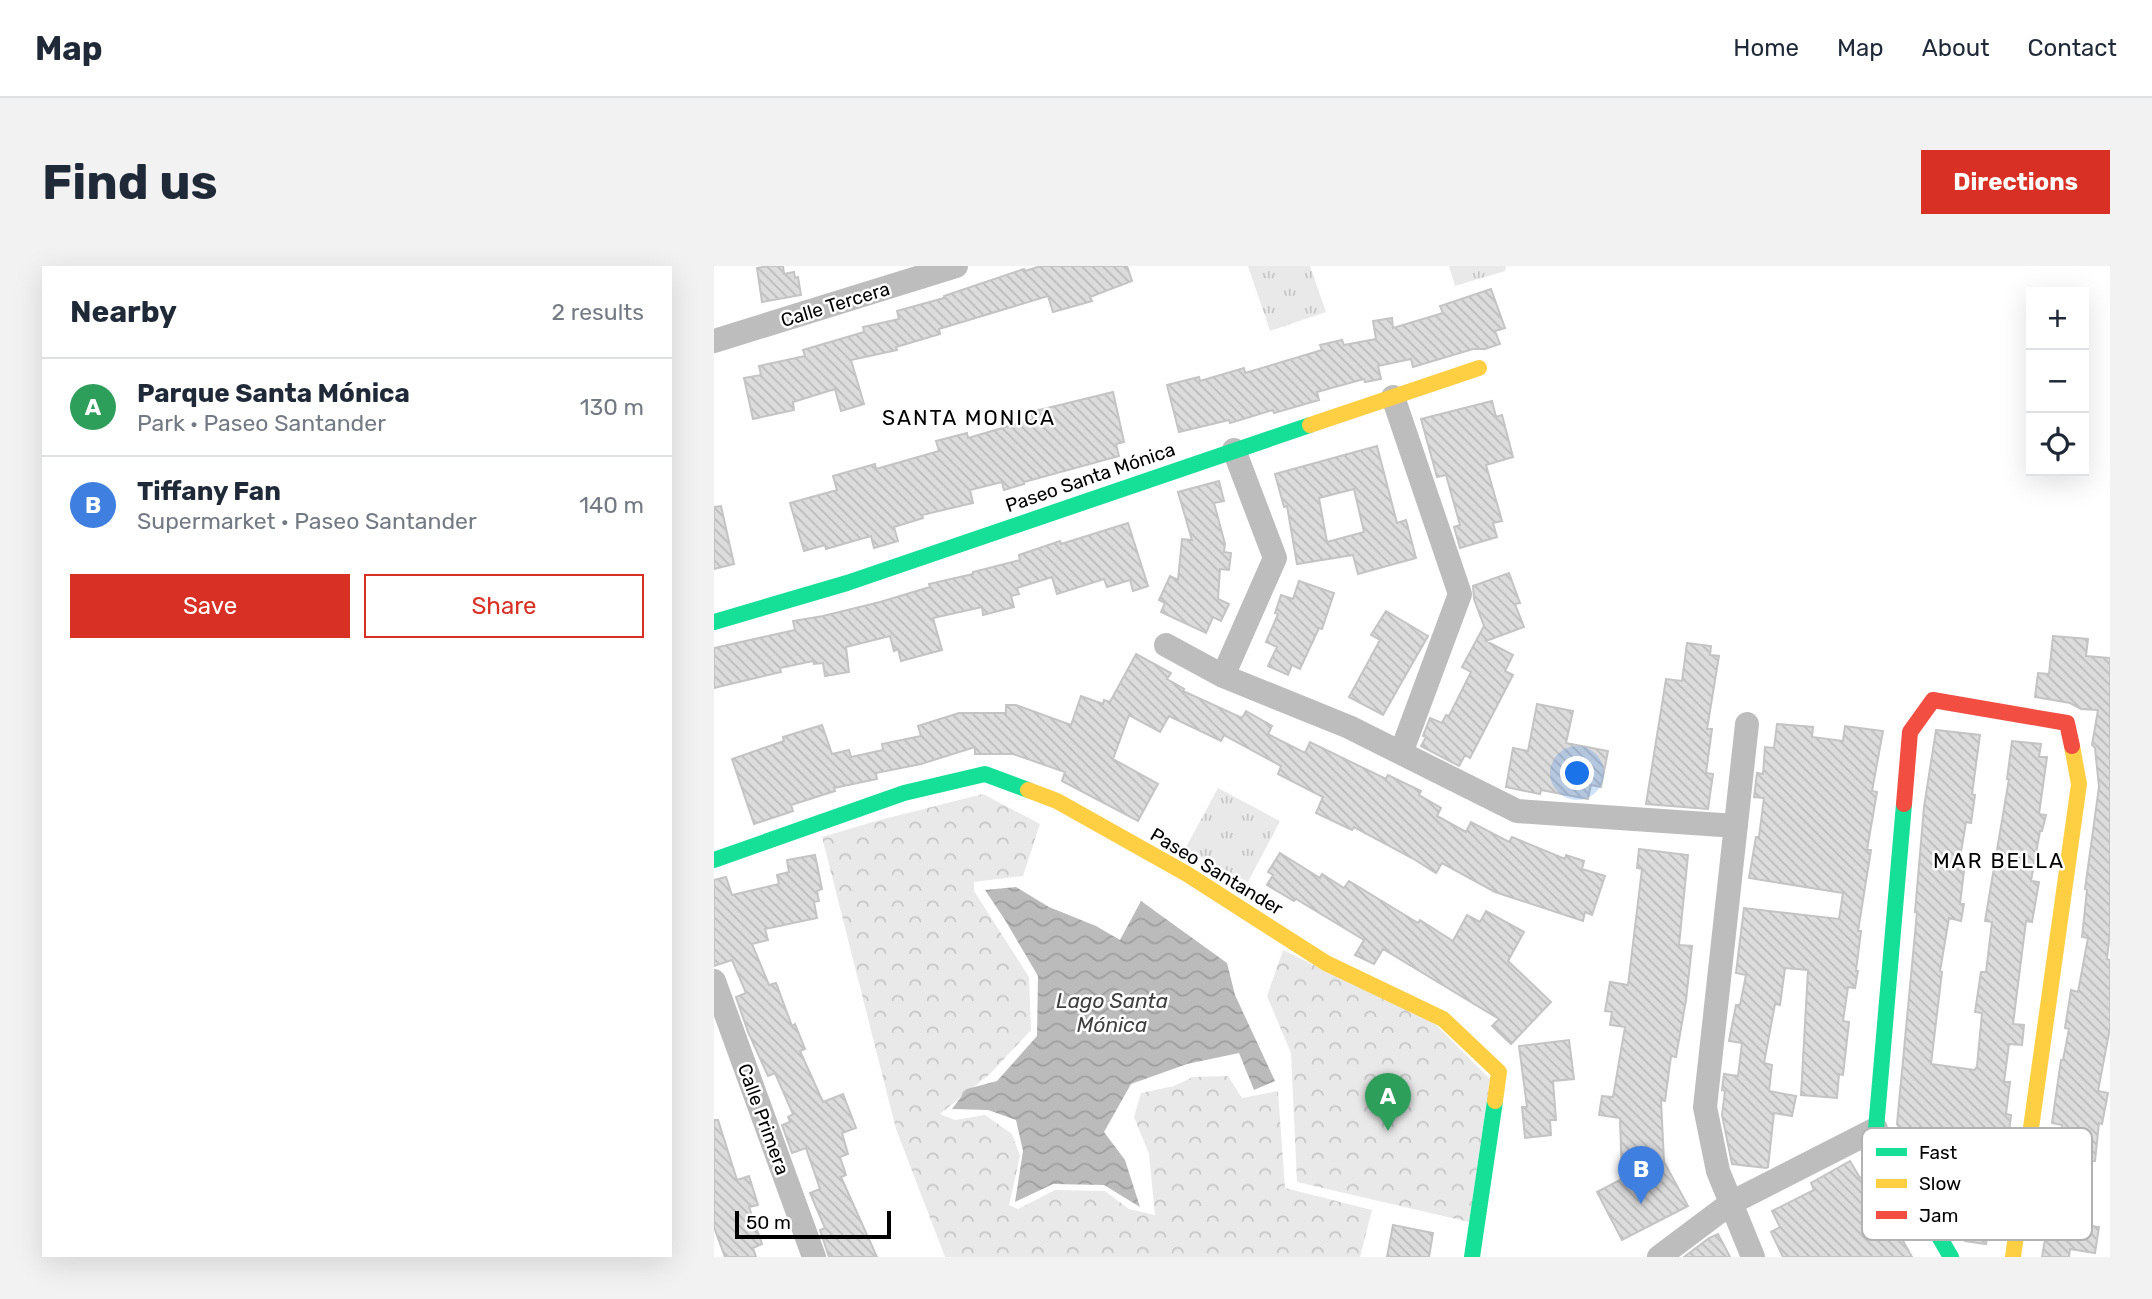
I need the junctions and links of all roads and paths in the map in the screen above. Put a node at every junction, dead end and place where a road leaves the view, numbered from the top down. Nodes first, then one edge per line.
1 (956, 266) edge
2 (714, 341) edge
3 (1479, 368) dead end
4 (1393, 397) junction
5 (1234, 450) junction
6 (714, 622) edge
7 (1166, 645) dead end
8 (1223, 676) junction
9 (1747, 724) dead end
10 (1401, 753) junction
11 (1736, 826) junction
12 (714, 860) edge
13 (714, 981) edge
14 (1876, 1128) edge
15 (2031, 1128) edge
16 (1862, 1136) edge
17 (1731, 1203) junction
18 (1941, 1240) edge
19 (814, 1257) edge
20 (1472, 1257) edge
21 (1660, 1257) edge
22 (1753, 1257) edge
23 (1951, 1257) edge

1 - 2 street, Calle Tercera
3 - 4 street, Paseo Santa Mónica
4 - 5 street, Paseo Santa Mónica
4 - 10 street
5 - 6 street, Paseo Santa Mónica
5 - 8 street
7 - 8 street
8 - 10 street
9 - 11 street
10 - 11 street
11 - 17 street
12 - 20 street, Paseo Santander
13 - 19 street, Calle Primera
14 - 15 street
16 - 17 street
17 - 21 street
17 - 22 street
18 - 23 street

